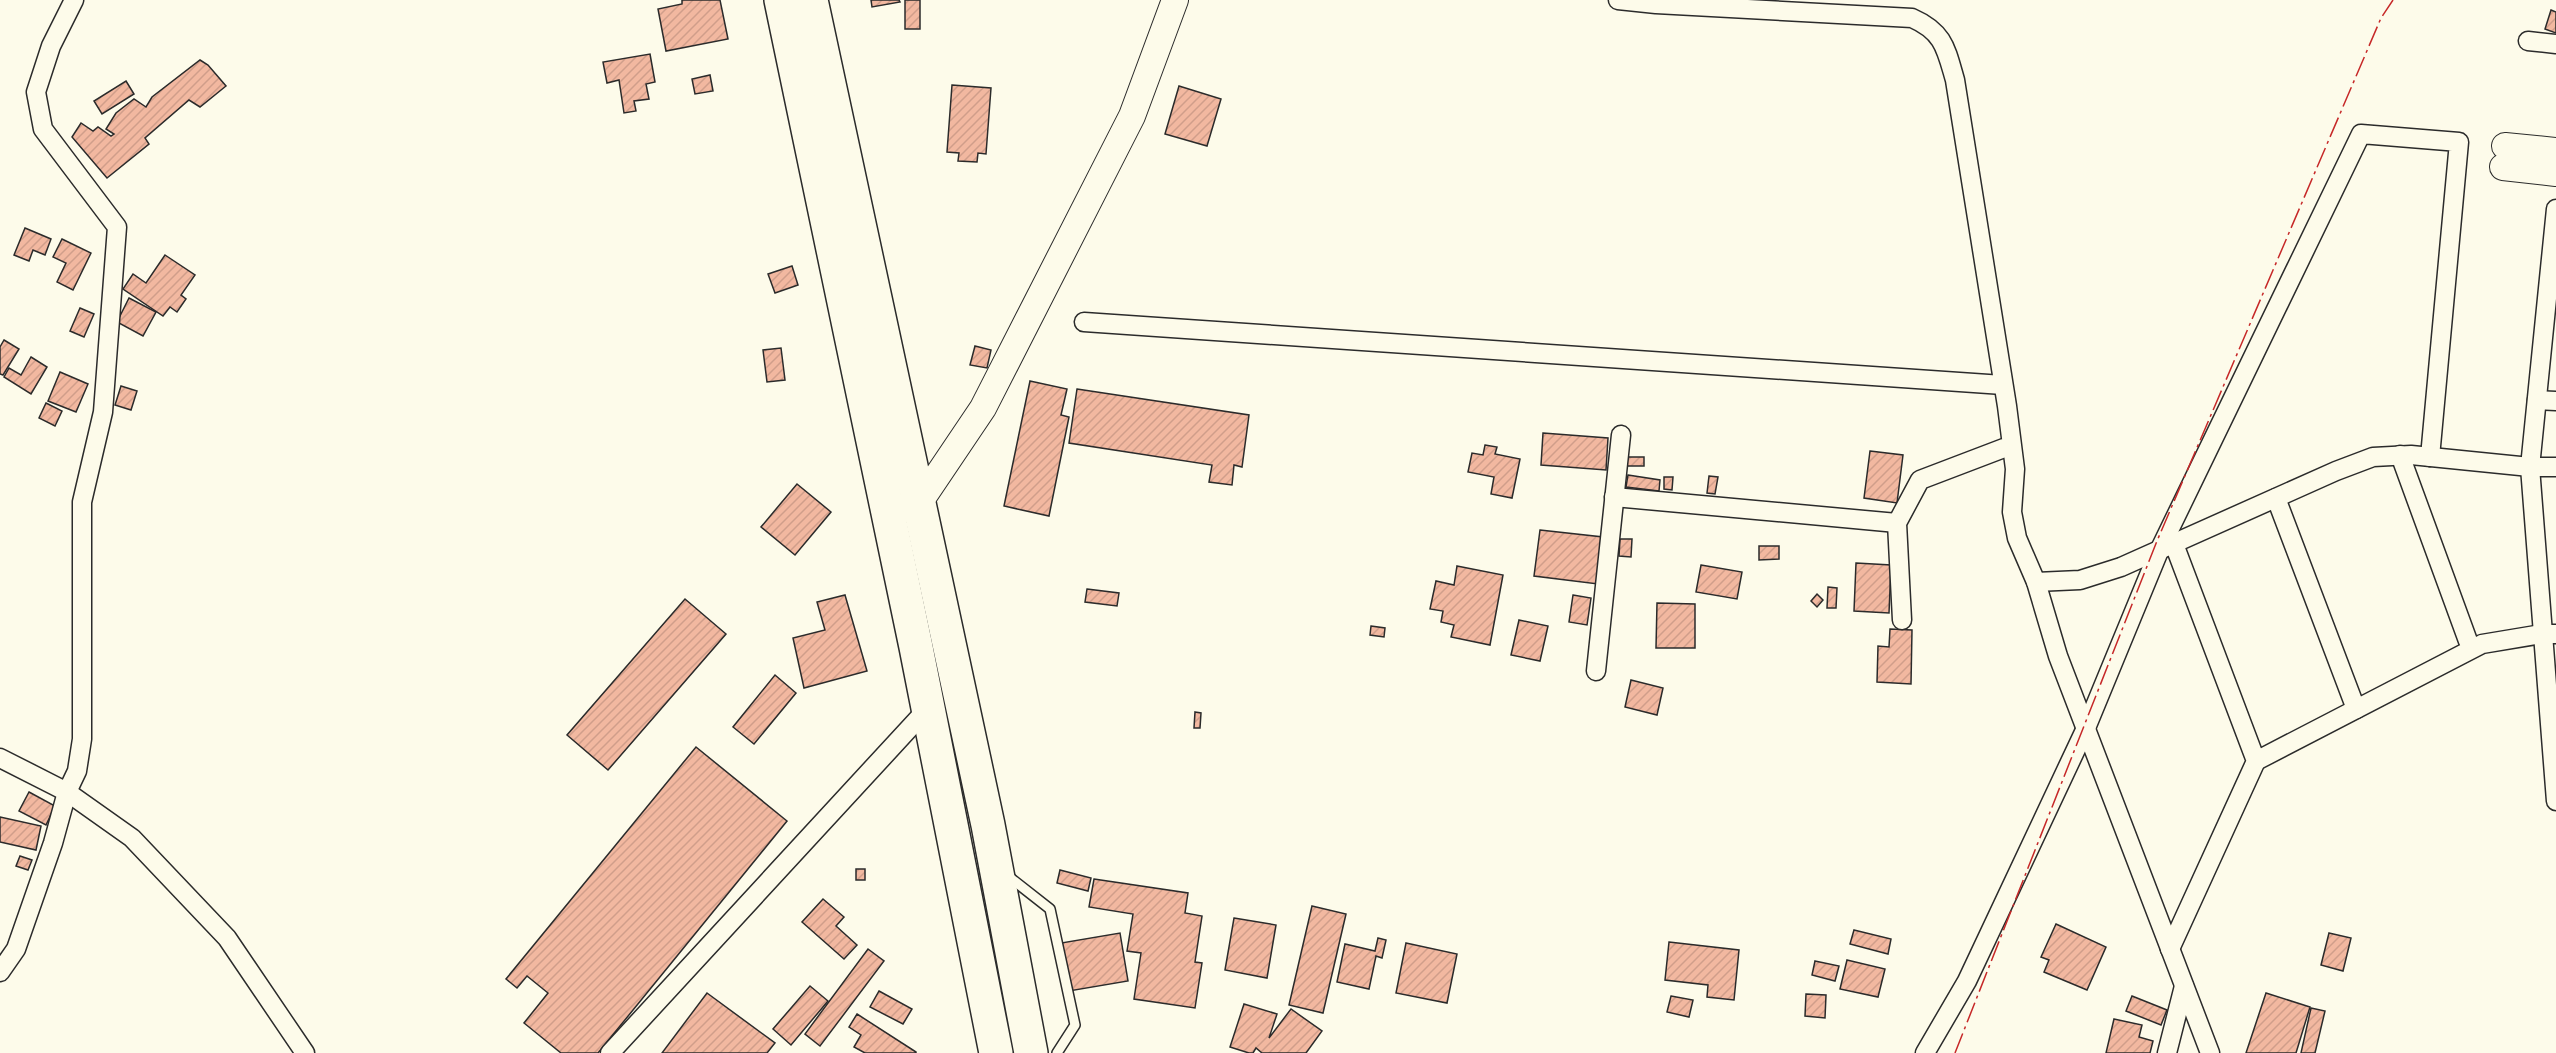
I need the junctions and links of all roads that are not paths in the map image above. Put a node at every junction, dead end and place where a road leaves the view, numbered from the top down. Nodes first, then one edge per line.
1 (74, 0) edge
2 (781, 0) edge
3 (811, 0) edge
4 (1176, 0) edge
5 (1618, 0) edge
6 (2528, 41) dead end
7 (2556, 44) edge
8 (2556, 151) edge
9 (2556, 173) edge
10 (2556, 210) edge
11 (2552, 282) edge
12 (1084, 322) dead end
13 (2003, 386) junction
14 (2537, 399) junction
15 (2556, 401) edge
16 (1621, 435) dead end
17 (2004, 448) dead end
18 (2400, 455) junction
19 (2430, 457) junction
20 (2530, 467) junction
21 (2556, 467) edge
22 (1614, 497) junction
23 (2276, 498) junction
24 (919, 503) junction
25 (888, 515) junction
26 (1897, 523) junction
27 (2166, 547) junction
28 (2036, 582) junction
29 (1902, 620) dead end
30 (2549, 634) edge
31 (2468, 641) dead end
32 (1596, 671) dead end
33 (928, 708) junction
34 (2356, 709) junction
35 (2086, 728) junction
36 (0, 758) edge
37 (2256, 761) junction
38 (67, 792) junction
39 (2556, 801) edge
40 (996, 867) junction
41 (2170, 949) junction
42 (0, 972) edge
43 (2184, 986) junction
44 (1930, 1052) edge
45 (305, 1053) edge
46 (610, 1053) edge
47 (996, 1053) edge
48 (1031, 1053) edge
49 (1057, 1053) edge
50 (2167, 1053) edge
51 (2210, 1053) edge

1 - 38 street
2 - 25 highway
3 - 24 highway
4 - 24 street
5 - 13 street
6 - 7 street
8 - 9 street
10 - 11 street
11 - 14 street
12 - 13 street
13 - 28 street
14 - 15 street
14 - 20 street
16 - 22 street
17 - 26 street
18 - 19 street
18 - 23 street
18 - 31 street
19 - 20 street
19 - 27 street
20 - 21 street
20 - 30 street
22 - 26 street
22 - 32 street
23 - 27 street
23 - 34 street
24 - 25 street
24 - 40 highway
25 - 33 highway
26 - 29 street
27 - 28 street
27 - 35 street
27 - 37 street
28 - 35 street
30 - 34 street
30 - 39 street
33 - 46 street
33 - 47 highway
34 - 37 street
35 - 41 street
35 - 44 street
36 - 38 street
37 - 41 street
38 - 42 street
38 - 45 street
40 - 48 highway
40 - 49 lane
41 - 43 street
43 - 50 street
43 - 51 street

